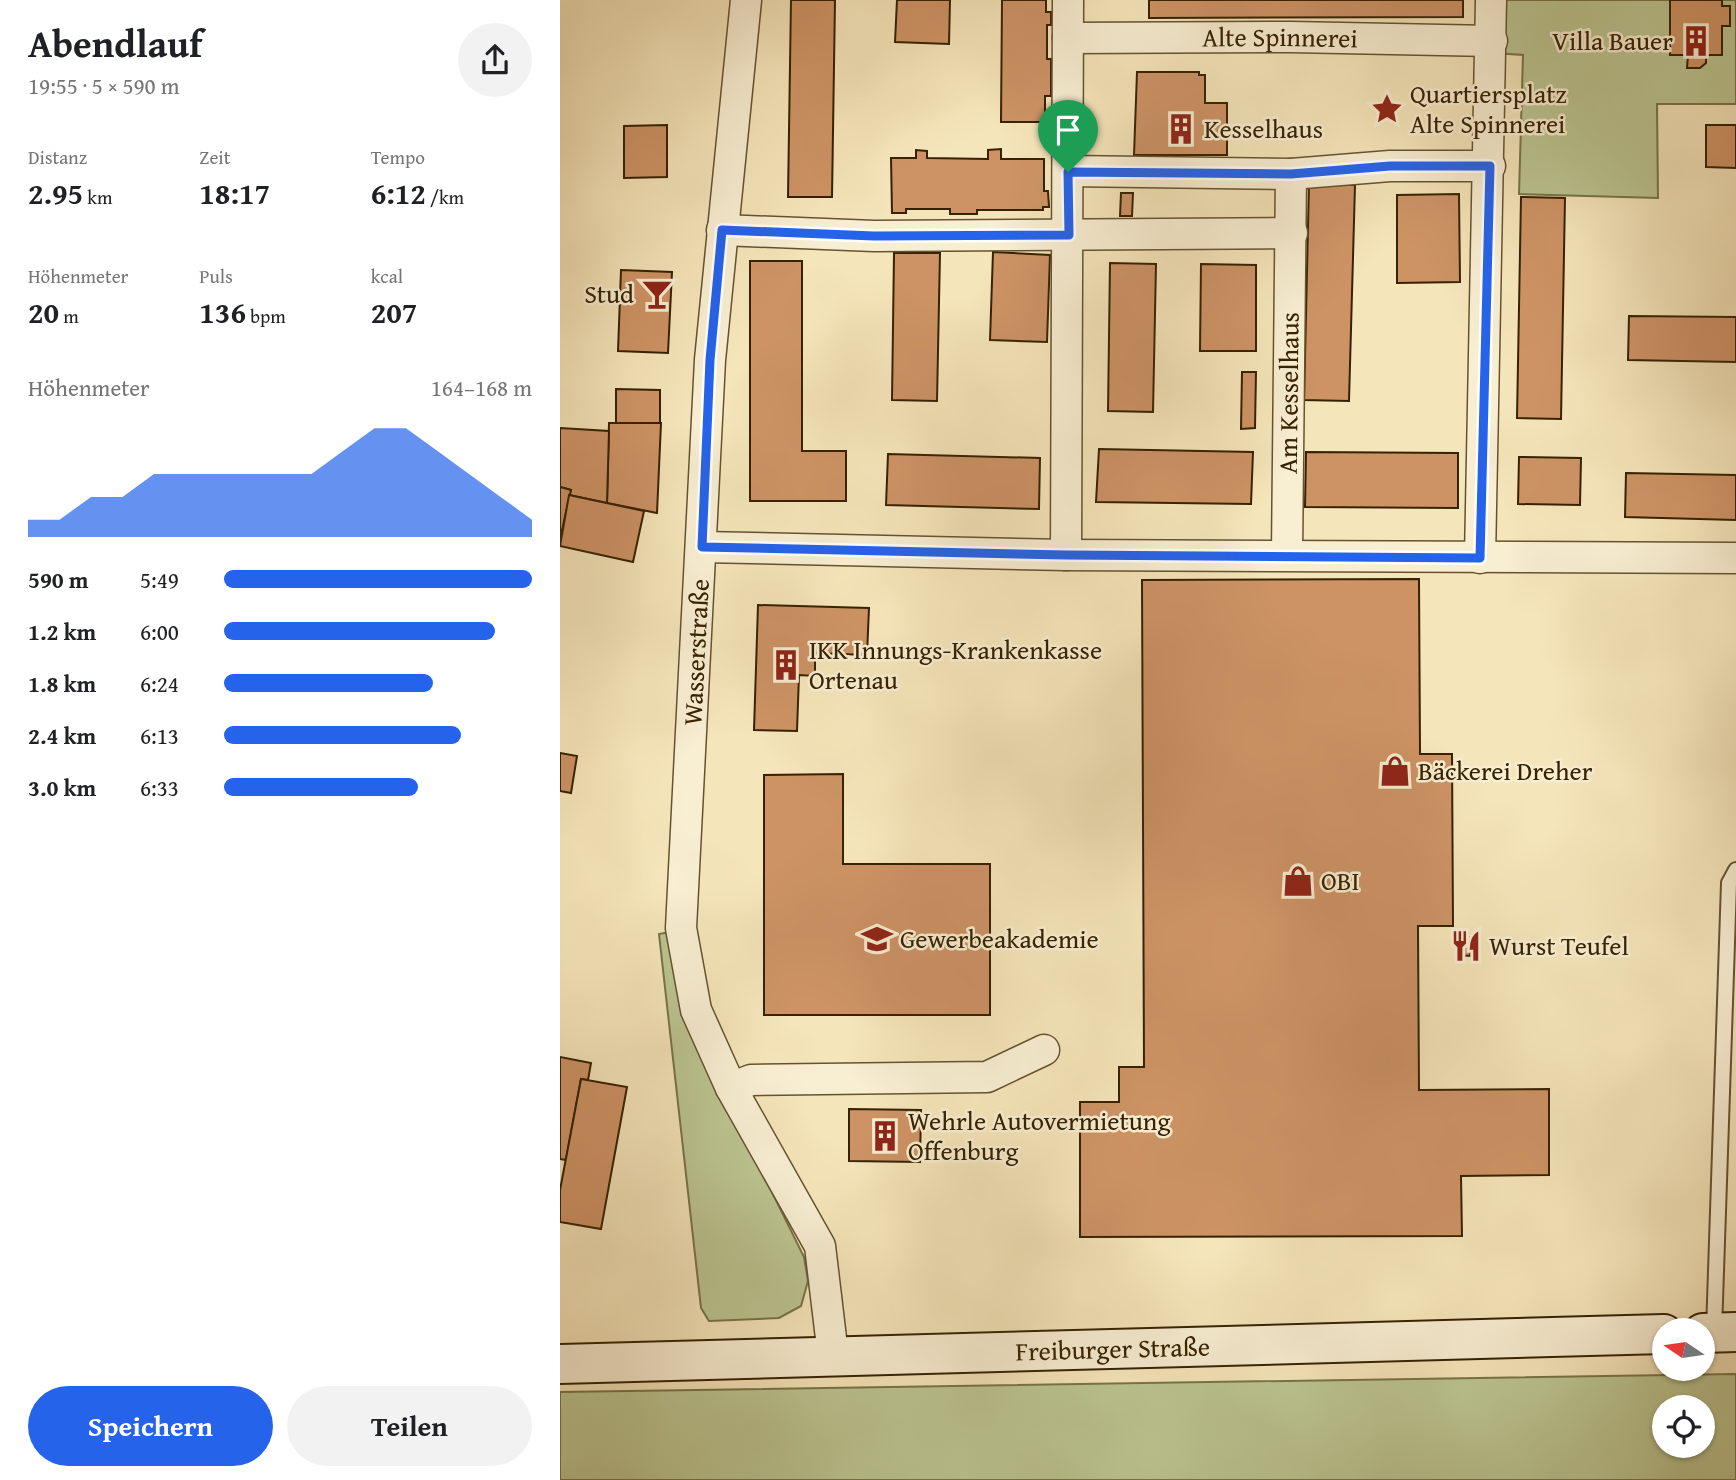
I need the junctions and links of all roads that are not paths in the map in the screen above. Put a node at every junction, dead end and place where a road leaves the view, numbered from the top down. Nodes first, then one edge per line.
1 (746, 0) edge
2 (1069, 0) edge
3 (1491, 0) edge
4 (1068, 38) junction
5 (1492, 41) junction
6 (1490, 166) junction
7 (1068, 172) junction
8 (1291, 174) junction
9 (722, 230) junction
10 (1292, 233) junction
11 (1069, 235) junction
12 (702, 547) junction
13 (1286, 554) junction
14 (1066, 555) junction
15 (1480, 558) junction
16 (1736, 558) edge
17 (1736, 870) edge
18 (1732, 915) edge
19 (1044, 1050) dead end
20 (731, 1088) junction
21 (1718, 1333) edge
22 (1652, 1334) edge
23 (833, 1355) junction
24 (560, 1364) edge

1 - 9 street, Wasserstraße
2 - 4 street
3 - 5 street
4 - 5 street, Alte Spinnerei
4 - 7 street
5 - 6 street
6 - 8 street
6 - 15 street
7 - 8 street
7 - 11 street
8 - 10 street, Am Kesselhaus
9 - 11 street
9 - 12 street, Wasserstraße
10 - 11 street
10 - 13 street, Am Kesselhaus
11 - 14 street
12 - 14 street
12 - 20 street, Wasserstraße
13 - 14 street
13 - 15 street
15 - 16 street
17 - 18 lane
18 - 21 lane
19 - 20 street
20 - 23 street, Wasserstraße
22 - 23 main road, Freiburger Straße
23 - 24 main road, Freiburger Straße

